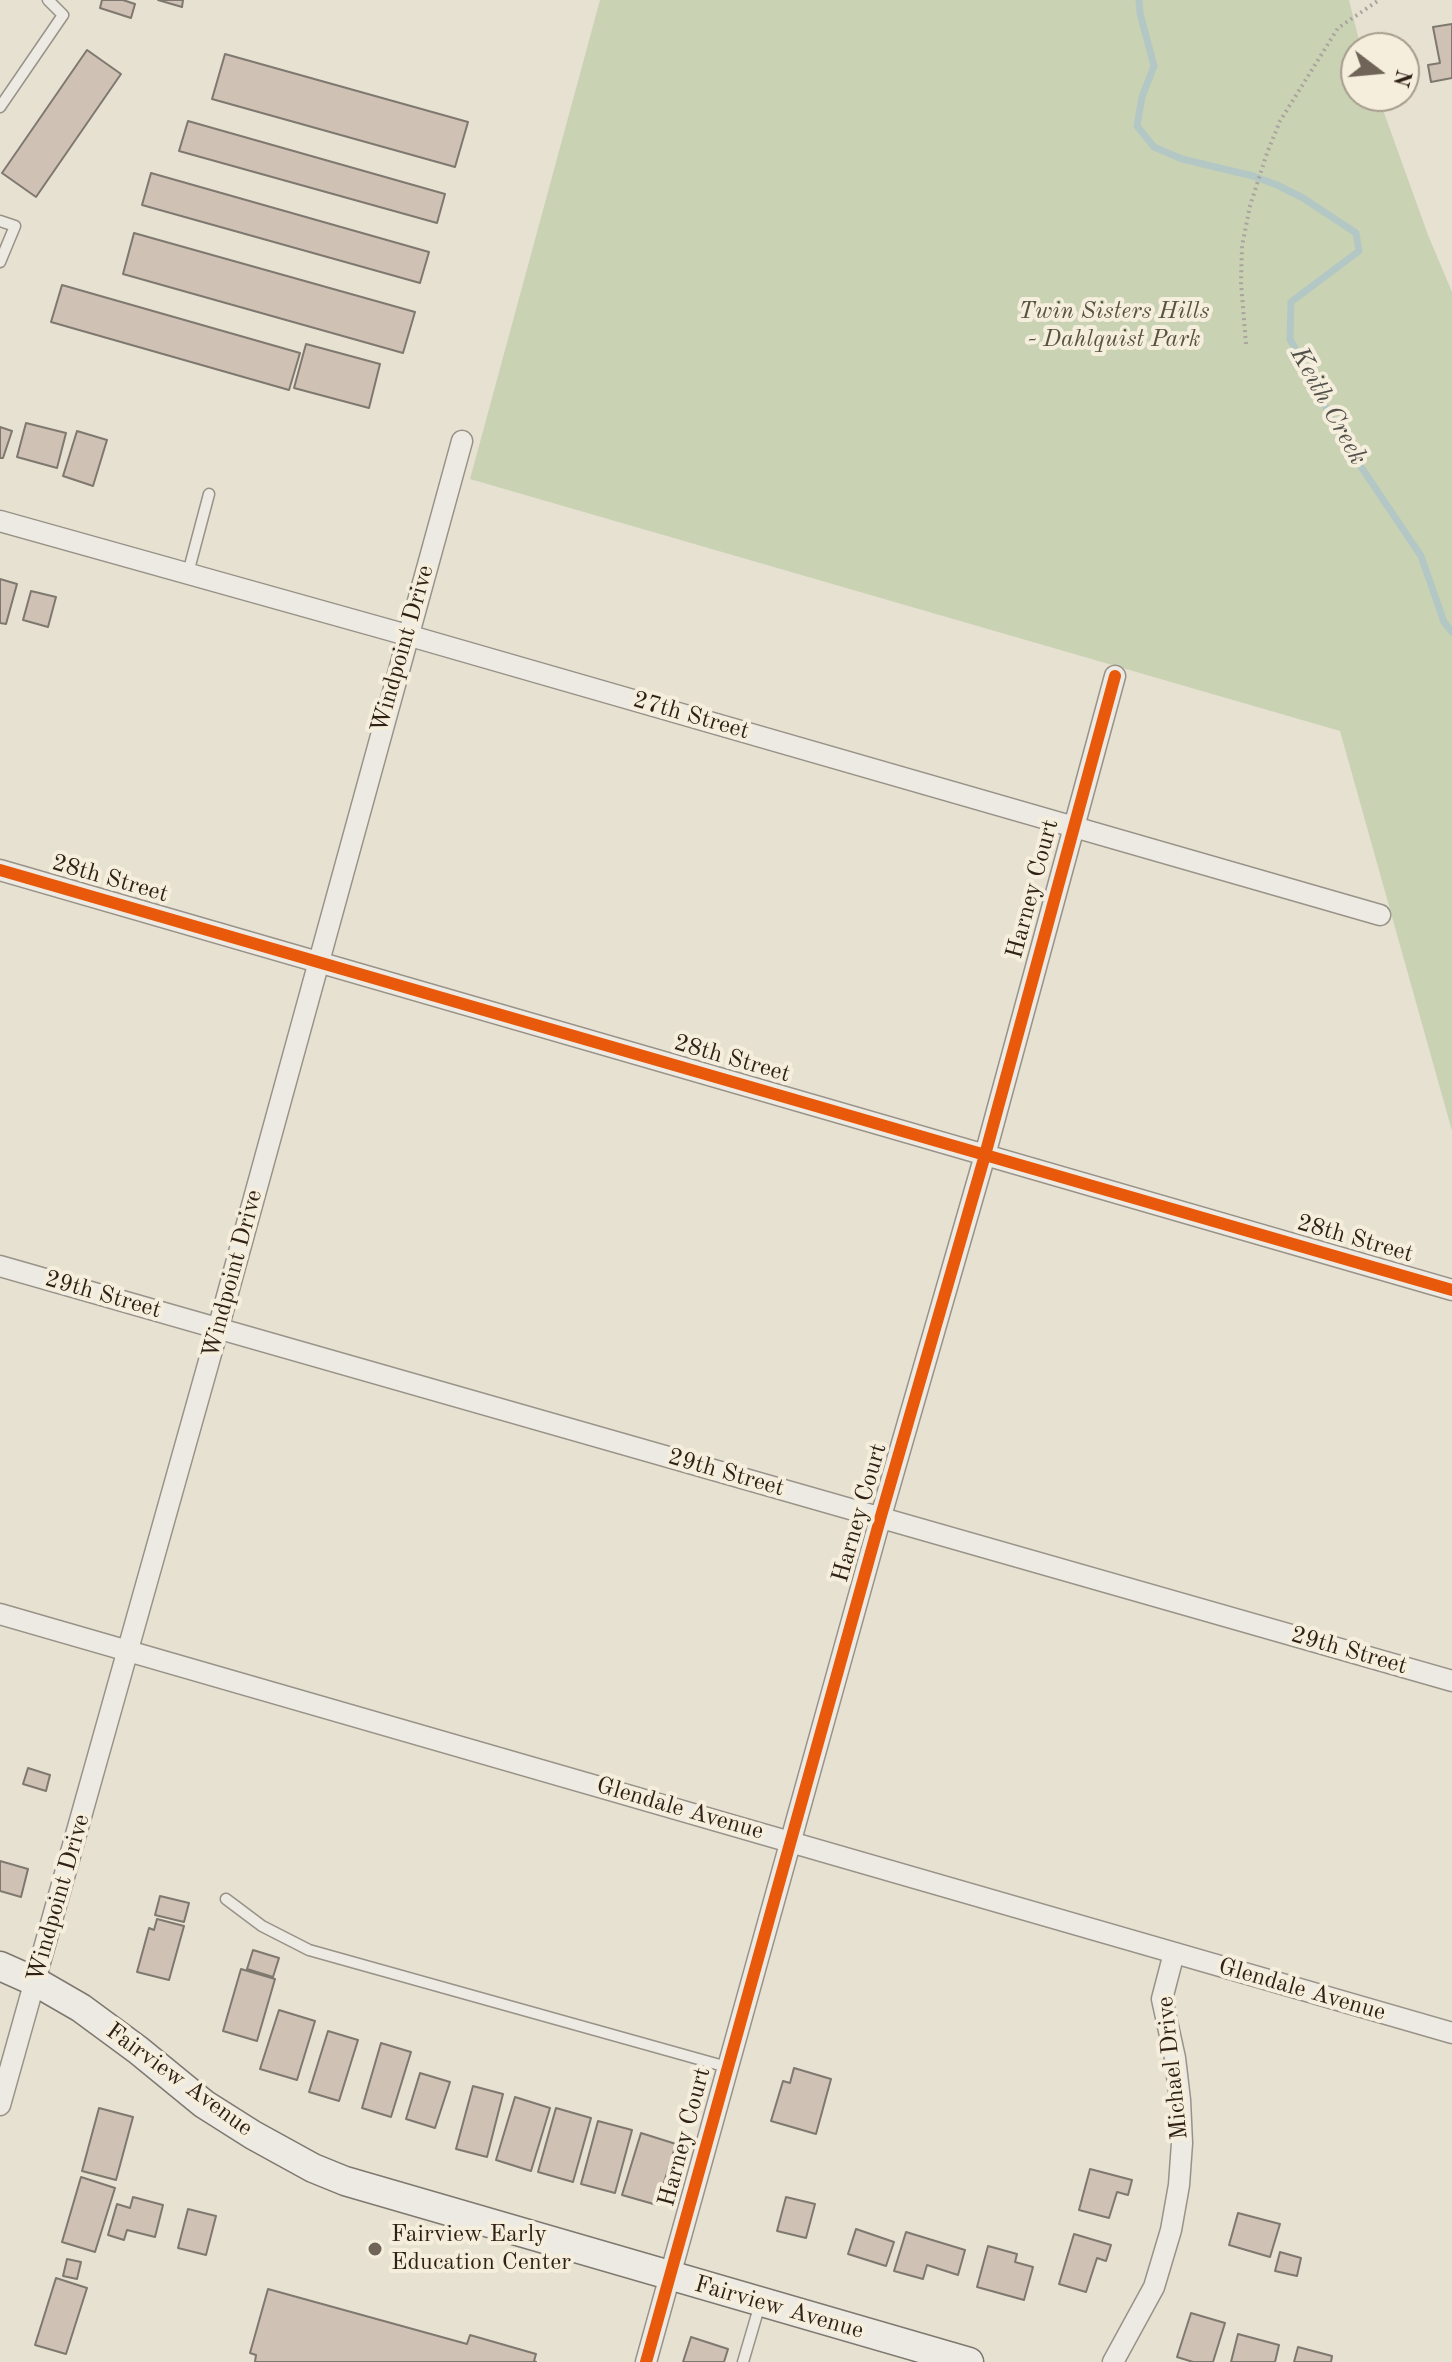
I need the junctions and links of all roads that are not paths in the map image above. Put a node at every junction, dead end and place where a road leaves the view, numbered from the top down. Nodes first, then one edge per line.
1 (48, 0) edge
2 (0, 107) edge
3 (0, 221) edge
4 (0, 262) edge
5 (462, 441) dead end
6 (209, 494) dead end
7 (0, 521) edge
8 (188, 573) junction
9 (407, 635) junction
10 (1115, 676) dead end
11 (1073, 825) junction
12 (0, 870) edge
13 (1380, 915) dead end
14 (317, 962) junction
15 (985, 1155) junction
16 (0, 1266) edge
17 (1452, 1290) edge
18 (218, 1329) junction
19 (881, 1516) junction
20 (0, 1614) edge
21 (128, 1651) junction
22 (1452, 1681) edge
23 (792, 1841) junction
24 (226, 1899) dead end
25 (1174, 1953) junction
26 (0, 1966) edge
27 (36, 1982) junction
28 (1452, 2033) edge
29 (727, 2067) junction
30 (0, 2105) edge
31 (671, 2277) junction
32 (760, 2302) junction
33 (646, 2362) edge
34 (743, 2362) edge
35 (969, 2362) edge
36 (1113, 2362) edge

1 - 2 lane
3 - 4 lane
5 - 9 street, Windpoint Drive
6 - 8 lane
7 - 8 street, 27th Street
8 - 9 street, 27th Street
9 - 11 street, 27th Street
9 - 14 street, Windpoint Drive
10 - 11 street, Harney Court
11 - 13 street, 27th Street
11 - 15 street, Harney Court
12 - 14 street, 28th Street
14 - 15 street, 28th Street
14 - 18 street, Windpoint Drive
15 - 17 street, 28th Street
15 - 19 street, Harney Court
16 - 18 street, 29th Street
18 - 19 street, 29th Street
18 - 21 street, Windpoint Drive
19 - 22 street, 29th Street
19 - 23 street, Harney Court
20 - 21 street, Glendale Avenue
21 - 23 street, Glendale Avenue
21 - 27 street, Windpoint Drive
23 - 25 street, Glendale Avenue
23 - 29 street, Harney Court
24 - 29 lane
25 - 28 street, Glendale Avenue
25 - 36 street, Michael Drive
26 - 27 street, Fairview Avenue
27 - 30 street, Windpoint Drive
27 - 31 street, Fairview Avenue
29 - 31 street, Harney Court
31 - 32 street, Fairview Avenue
31 - 33 street, Harney Court
32 - 34 lane
32 - 35 street, Fairview Avenue

